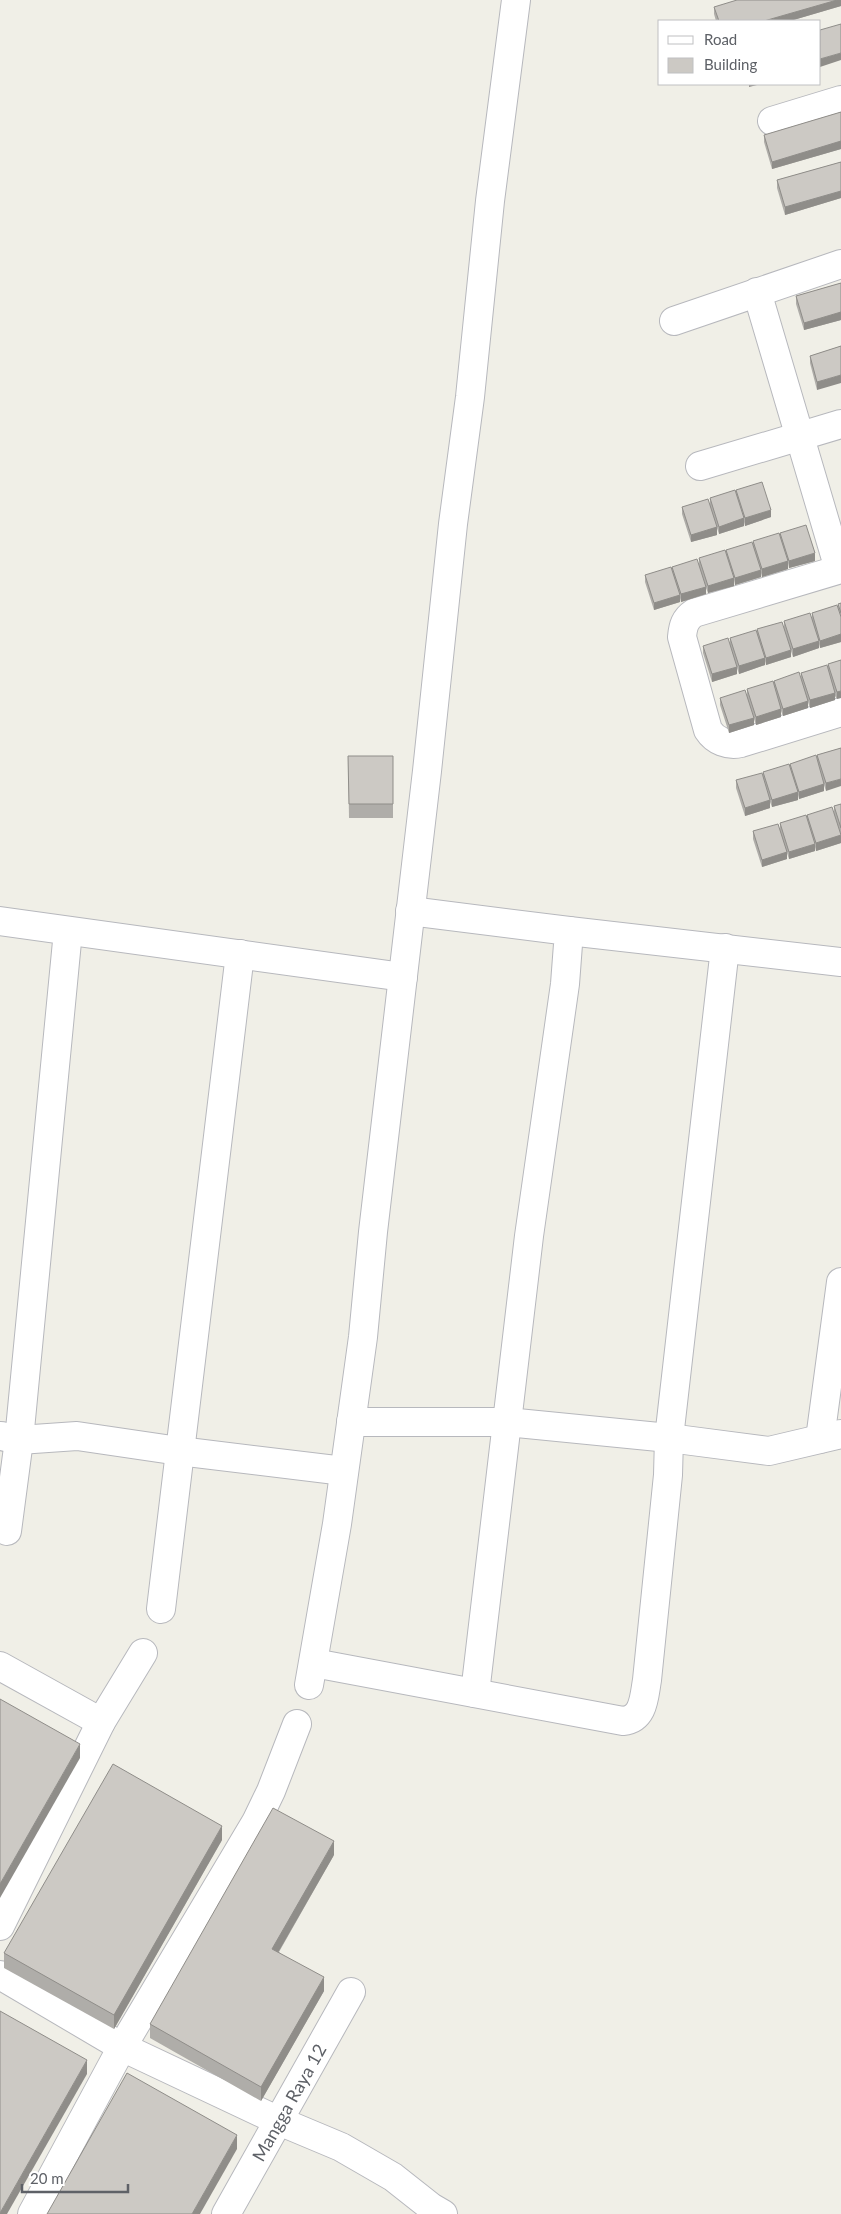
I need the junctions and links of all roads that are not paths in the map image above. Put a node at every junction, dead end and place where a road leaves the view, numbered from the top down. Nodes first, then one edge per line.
1 (516, 0) edge
2 (841, 100) edge
3 (772, 121) dead end
4 (841, 264) edge
5 (757, 292) junction
6 (674, 320) dead end
7 (841, 424) edge
8 (800, 436) junction
9 (700, 466) dead end
10 (840, 569) edge
11 (841, 712) edge
12 (410, 911) junction
13 (0, 921) edge
14 (569, 930) junction
15 (68, 931) junction
16 (725, 948) junction
17 (240, 954) junction
18 (841, 962) edge
19 (403, 976) junction
20 (841, 1282) edge
21 (351, 1422) junction
22 (507, 1422) junction
23 (830, 1436) edge
24 (9, 1438) edge
25 (669, 1438) junction
26 (179, 1451) junction
27 (344, 1471) junction
28 (6, 1531) dead end
29 (162, 1609) dead end
30 (143, 1653) dead end
31 (0, 1666) edge
32 (476, 1693) junction
33 (100, 1722) junction
34 (297, 1724) dead end
35 (0, 1926) edge
36 (0, 1975) edge
37 (351, 1992) dead end
38 (122, 2047) junction
39 (279, 2121) junction
40 (32, 2214) edge
41 (226, 2214) edge
42 (443, 2214) edge

1 - 12 street
2 - 3 street
4 - 5 street
5 - 6 street
5 - 8 street
7 - 8 street
8 - 9 street
8 - 10 street
10 - 11 street
12 - 14 street
12 - 19 street
13 - 15 street
14 - 16 street
14 - 22 street
15 - 17 street
15 - 24 street
16 - 18 street
16 - 25 street
17 - 19 street
17 - 26 street
19 - 21 street
20 - 23 street
21 - 22 street
21 - 27 street
22 - 25 street
22 - 32 street
23 - 25 street
24 - 26 street
24 - 28 street
25 - 32 street
26 - 27 street
26 - 29 street
27 - 32 street
30 - 33 street
31 - 33 street
33 - 35 street
34 - 38 street
36 - 38 street
37 - 39 street, Mangga Raya 12
38 - 39 street
38 - 40 street
39 - 41 street, Mangga Raya 12
39 - 42 street

